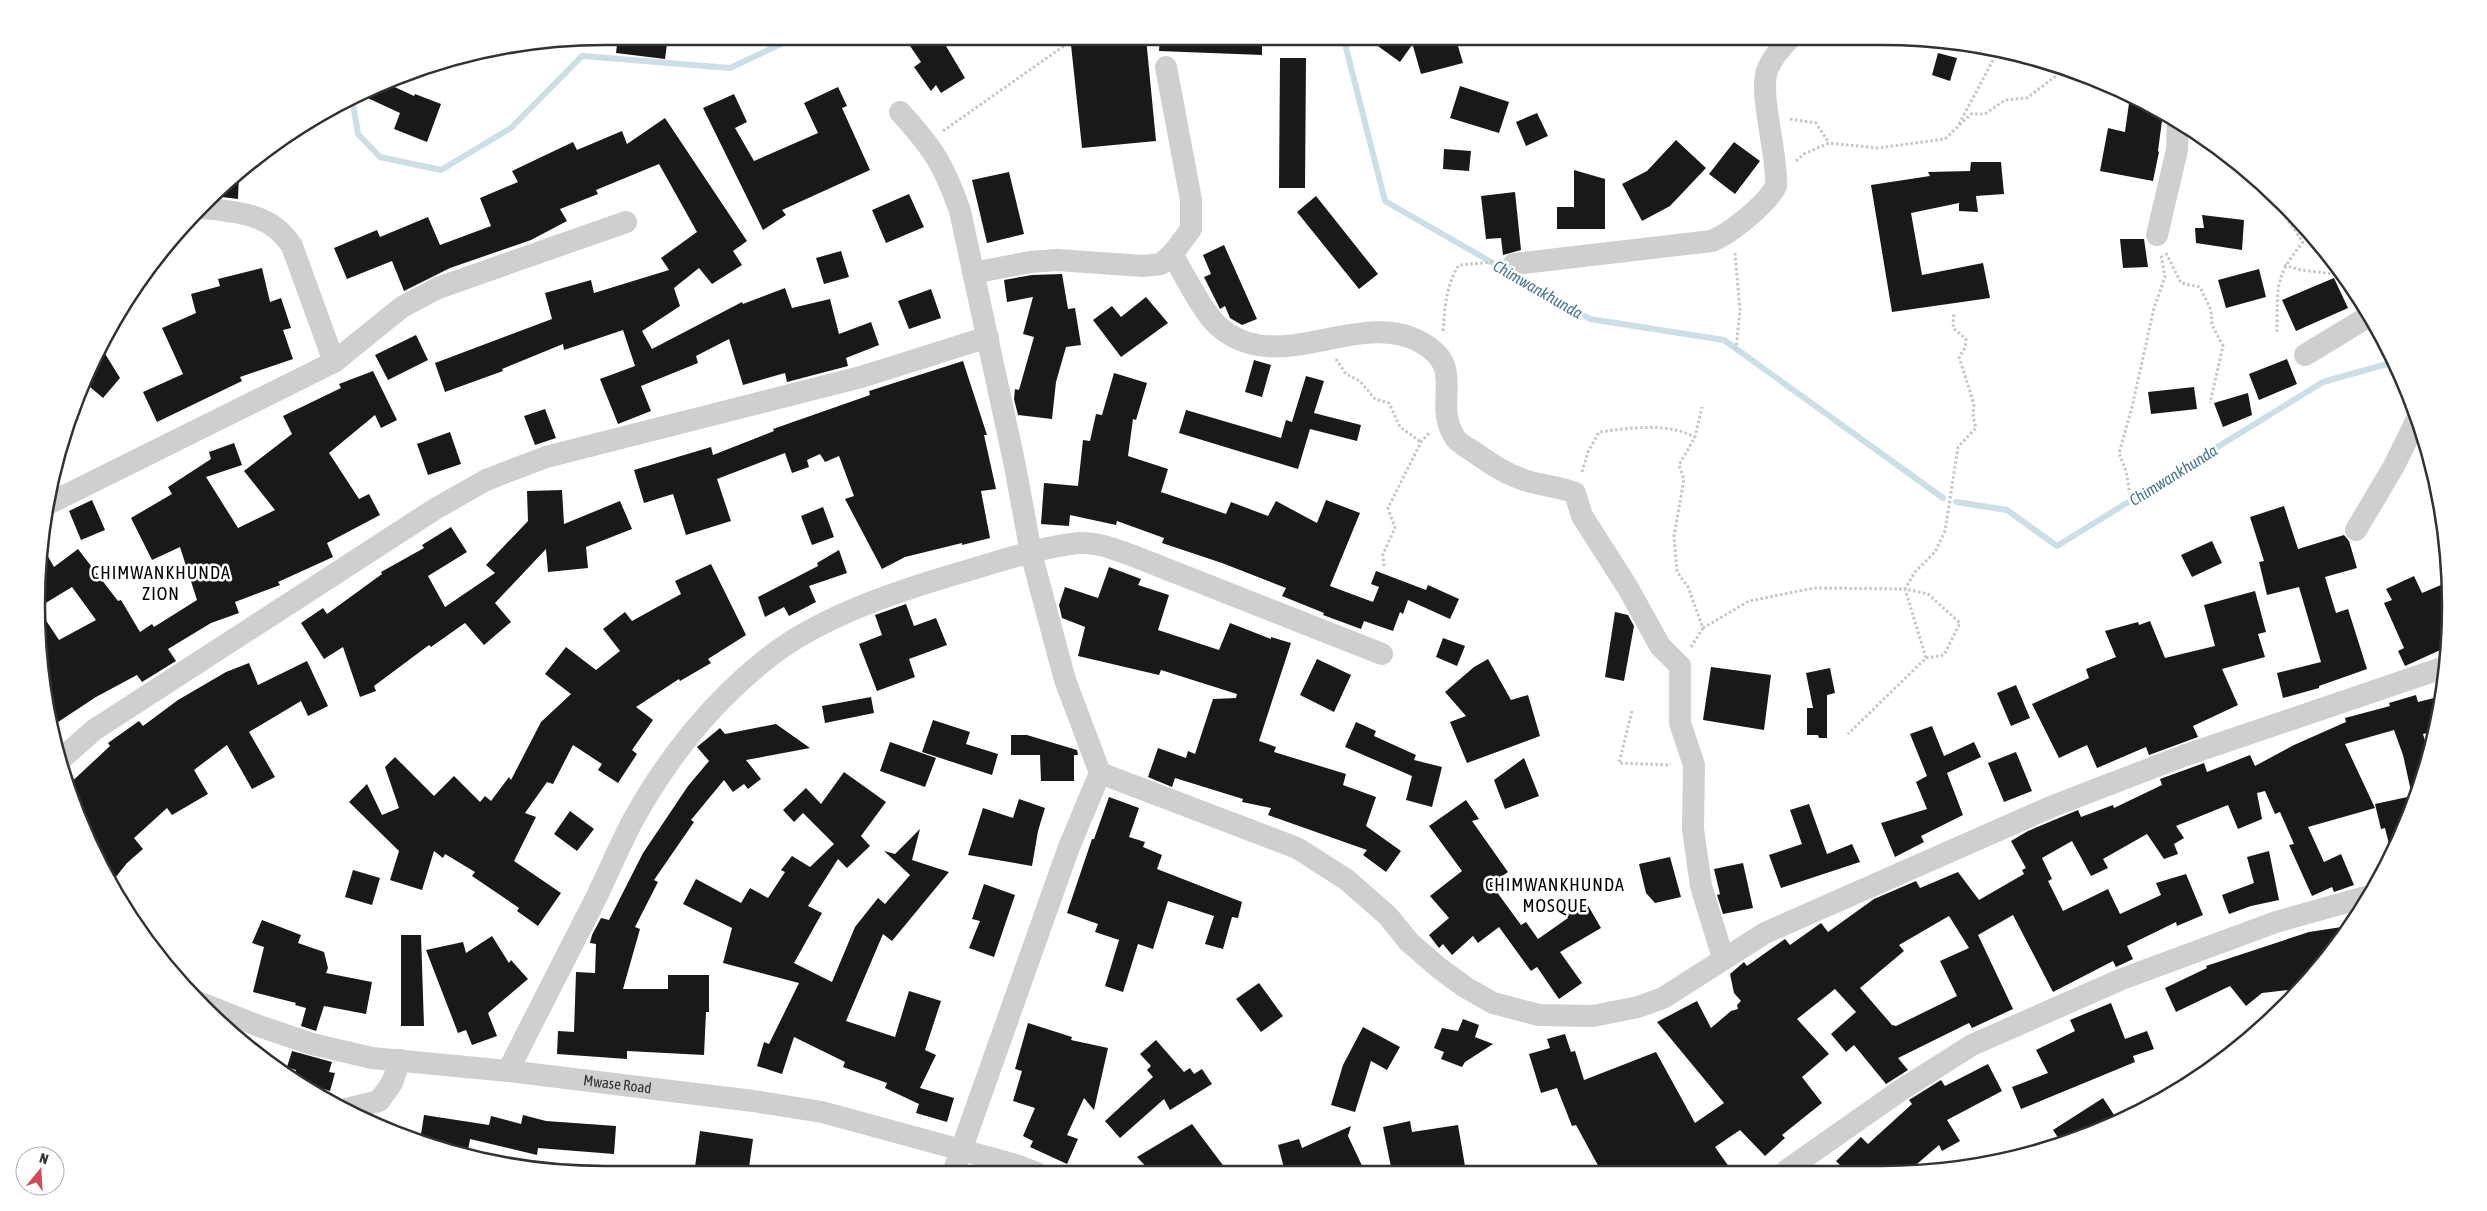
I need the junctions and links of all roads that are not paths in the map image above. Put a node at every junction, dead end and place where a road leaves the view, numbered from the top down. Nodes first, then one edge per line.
1 (1784, 45) edge
2 (1166, 68) dead end
3 (900, 112) dead end
4 (2178, 130) edge
5 (209, 209) edge
6 (626, 222) dead end
7 (2157, 235) road end
8 (1172, 254) junction
9 (1503, 263) road end
10 (973, 274) junction
11 (2364, 319) edge
12 (988, 337) junction
13 (2305, 355) dead end
14 (334, 362) junction
15 (2413, 428) edge
16 (55, 500) edge
17 (2356, 530) dead end
18 (1031, 553) junction
19 (1382, 654) dead end
20 (2438, 669) edge
21 (65, 755) edge
22 (1100, 773) junction
23 (2359, 899) edge
24 (1723, 958) junction
25 (217, 1010) edge
26 (400, 1060) junction
27 (508, 1071) junction
28 (355, 1107) edge
29 (962, 1150) junction
30 (956, 1166) edge
31 (1018, 1166) edge
32 (1793, 1166) edge

1 - 9 street
2 - 8 street
3 - 10 street
4 - 7 street
5 - 14 street
6 - 14 street
8 - 10 street
8 - 24 street
10 - 12 street
11 - 13 street
12 - 18 street
12 - 21 street
14 - 16 street
15 - 17 street
18 - 19 street
18 - 22 street
18 - 27 street
20 - 24 street
22 - 24 street
22 - 29 street
23 - 32 street
25 - 26 street, Mwase Road
26 - 27 street, Mwase Road
26 - 28 street
27 - 29 street, Mwase Road
29 - 30 street
29 - 31 street, Mwase Road

